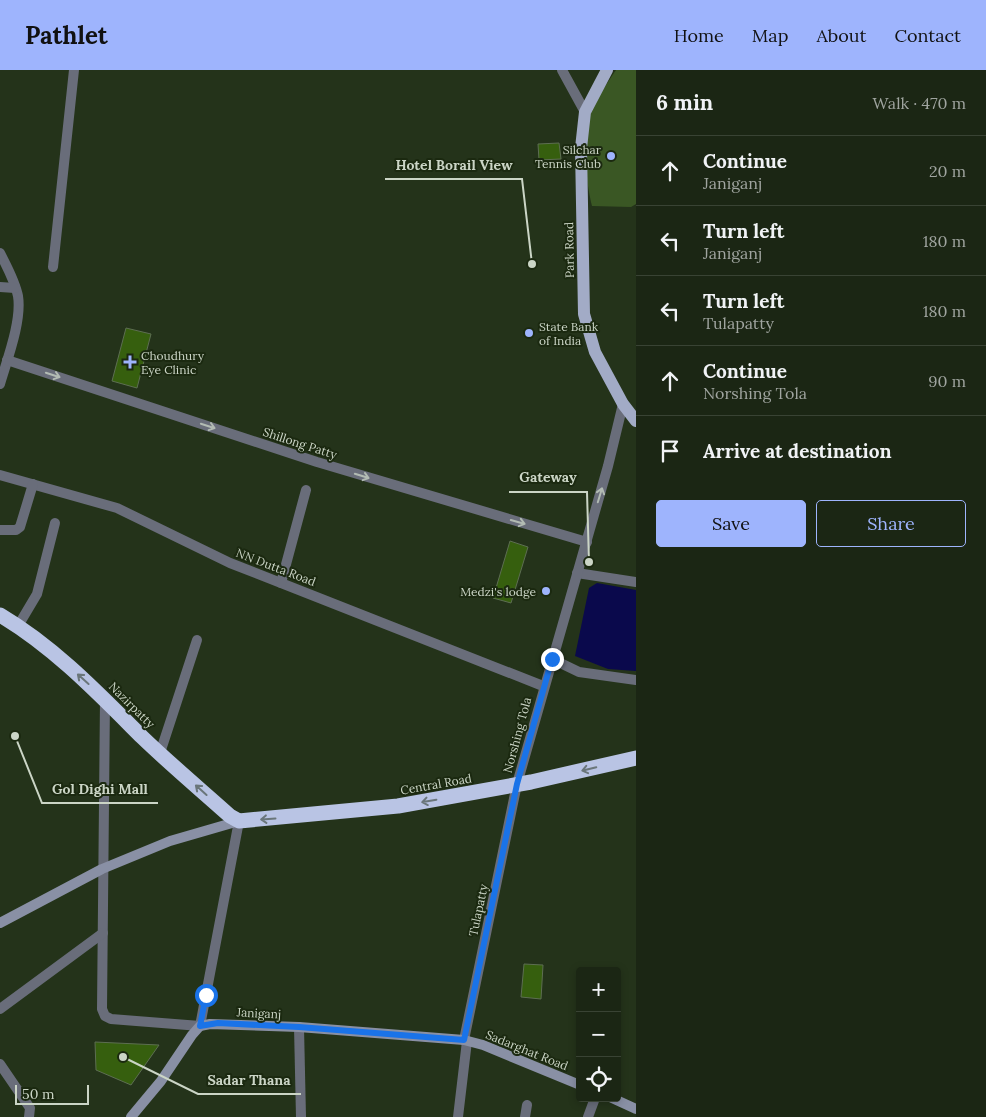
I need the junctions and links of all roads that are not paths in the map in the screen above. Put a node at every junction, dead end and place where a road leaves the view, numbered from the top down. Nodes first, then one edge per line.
1 (74, 70) edge
2 (562, 70) edge
3 (607, 70) edge
4 (585, 112) junction
5 (0, 253) edge
6 (53, 267) dead end
7 (0, 287) edge
8 (15, 288) junction
9 (7, 360) junction
10 (0, 384) edge
11 (623, 404) junction
12 (636, 421) edge
13 (0, 475) edge
14 (33, 484) junction
15 (306, 490) dead end
16 (55, 522) dead end
17 (0, 530) edge
18 (587, 542) junction
19 (576, 573) junction
20 (636, 582) edge
21 (281, 583) junction
22 (0, 615) edge
23 (18, 626) junction
24 (197, 640) dead end
25 (552, 659) junction
26 (636, 681) edge
27 (544, 686) junction
28 (105, 698) junction
29 (160, 753) junction
30 (636, 758) edge
31 (517, 784) junction
32 (239, 821) junction
33 (102, 869) junction
34 (0, 923) edge
35 (103, 933) junction
36 (0, 1009) edge
37 (200, 1026) junction
38 (299, 1027) junction
39 (466, 1040) junction
40 (0, 1064) edge
41 (576, 1083) edge
42 (594, 1102) edge
43 (621, 1102) edge
44 (527, 1106) dead end
45 (636, 1109) edge
46 (29, 1117) edge
47 (131, 1117) edge
48 (301, 1117) edge
49 (458, 1117) edge
50 (525, 1117) edge
51 (588, 1117) edge

1 - 6 street
2 - 4 street
3 - 4 main road, Park Road
4 - 11 main road, Park Road
5 - 8 street
7 - 8 street
8 - 9 street
9 - 10 street
9 -> 18 street, Shillong Patty
11 - 12 main road, Park Road
18 -> 11 street, Norshing Tola
13 - 14 street, NN Dutta Road
14 - 17 street
14 - 21 street, NN Dutta Road
15 - 21 street
16 - 23 street
18 - 19 street, Norshing Tola
19 - 20 street
19 - 25 street, Norshing Tola
21 - 27 street, NN Dutta Road
22 - 23 highway, Nazirpatty
28 -> 23 highway, Nazirpatty
24 - 29 street
25 - 26 street
25 - 27 street, Norshing Tola
27 - 31 street, Norshing Tola
28 - 29 highway, Nazirpatty
28 - 33 street
32 -> 29 highway, Nazirpatty
30 -> 31 highway, Central Road
31 -> 32 highway, Central Road
31 - 39 street, Tulapatty
32 - 33 street
32 - 37 street
33 - 34 street
33 - 35 street
35 - 36 street
35 - 37 street
37 - 38 street, Janiganj
37 - 47 street
38 - 39 street, Janiganj
38 - 48 street
39 - 41 street, Sadarghat Road
39 - 49 street, Tulapatty
40 - 46 street
42 - 51 street
43 - 45 street
44 - 50 street

